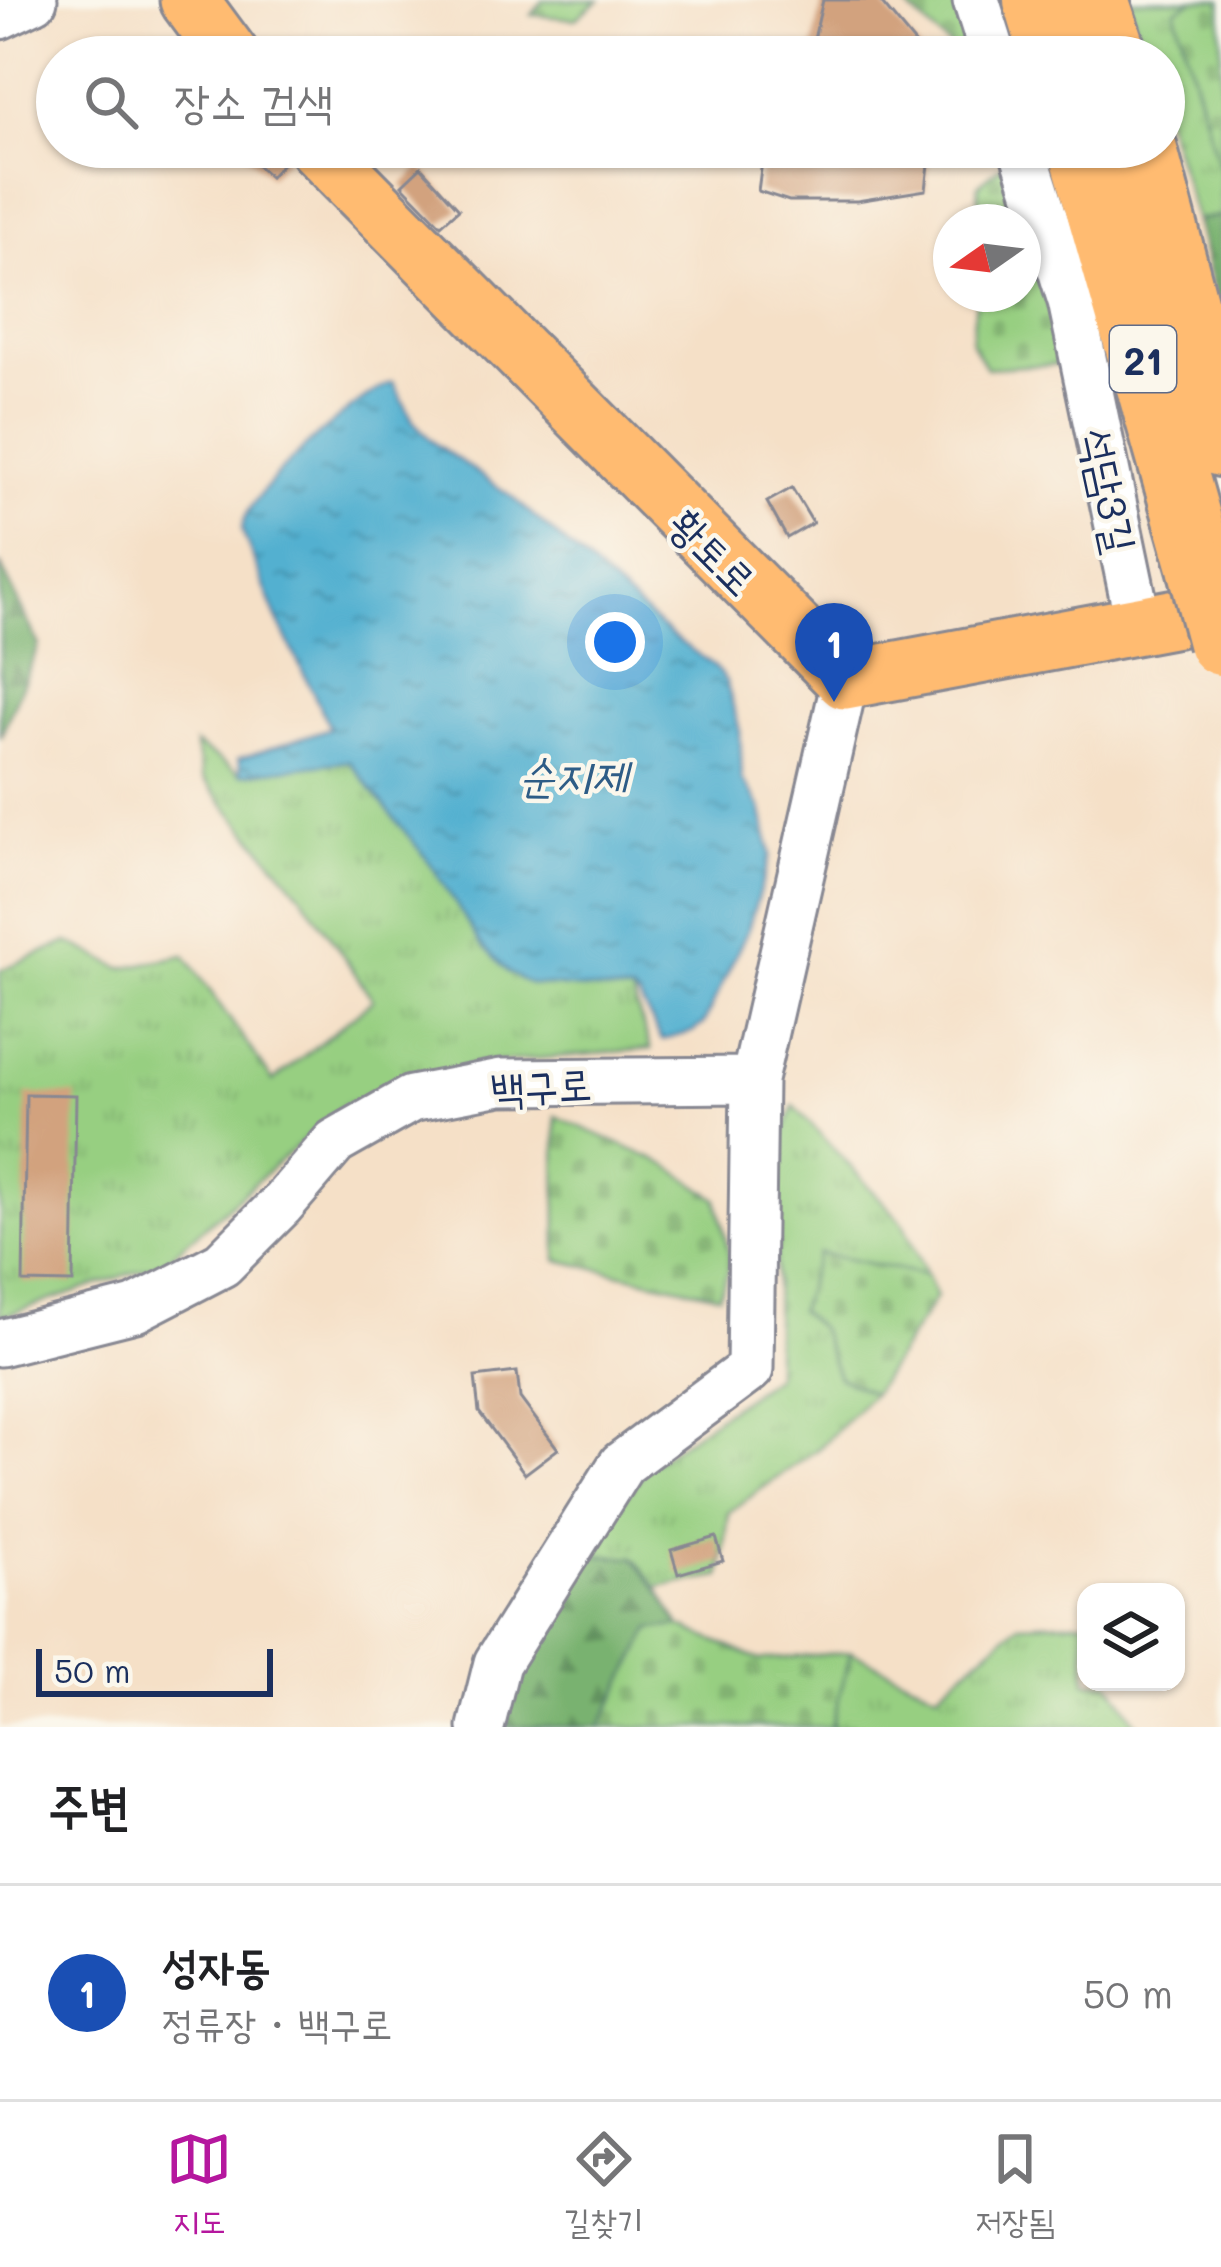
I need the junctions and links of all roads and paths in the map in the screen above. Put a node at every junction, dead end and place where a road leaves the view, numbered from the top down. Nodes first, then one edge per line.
1 (34, 0) edge
2 (189, 0) edge
3 (976, 0) edge
4 (1037, 0) edge
5 (1095, 0) edge
6 (0, 16) edge
7 (216, 36) edge
8 (987, 36) edge
9 (1048, 36) edge
10 (1107, 36) edge
11 (338, 168) edge
12 (1029, 168) edge
13 (1088, 168) edge
14 (1149, 168) edge
15 (1221, 443) edge
16 (1211, 588) edge
17 (1138, 626) junction
18 (1221, 642) edge
19 (845, 680) junction
20 (754, 1080) junction
21 (0, 1343) edge
22 (481, 1727) edge

1 - 6 street
2 - 7 main road
3 - 8 street
4 - 9 highway
5 - 10 highway
11 - 19 main road, 황토로
12 - 17 street, 석담3길
13 - 16 highway, 21
14 - 15 highway, 21
16 - 17 main road
16 - 18 highway, 21, bridge
17 - 19 main road
19 - 20 street
20 - 21 street, 백구로
20 - 22 street

